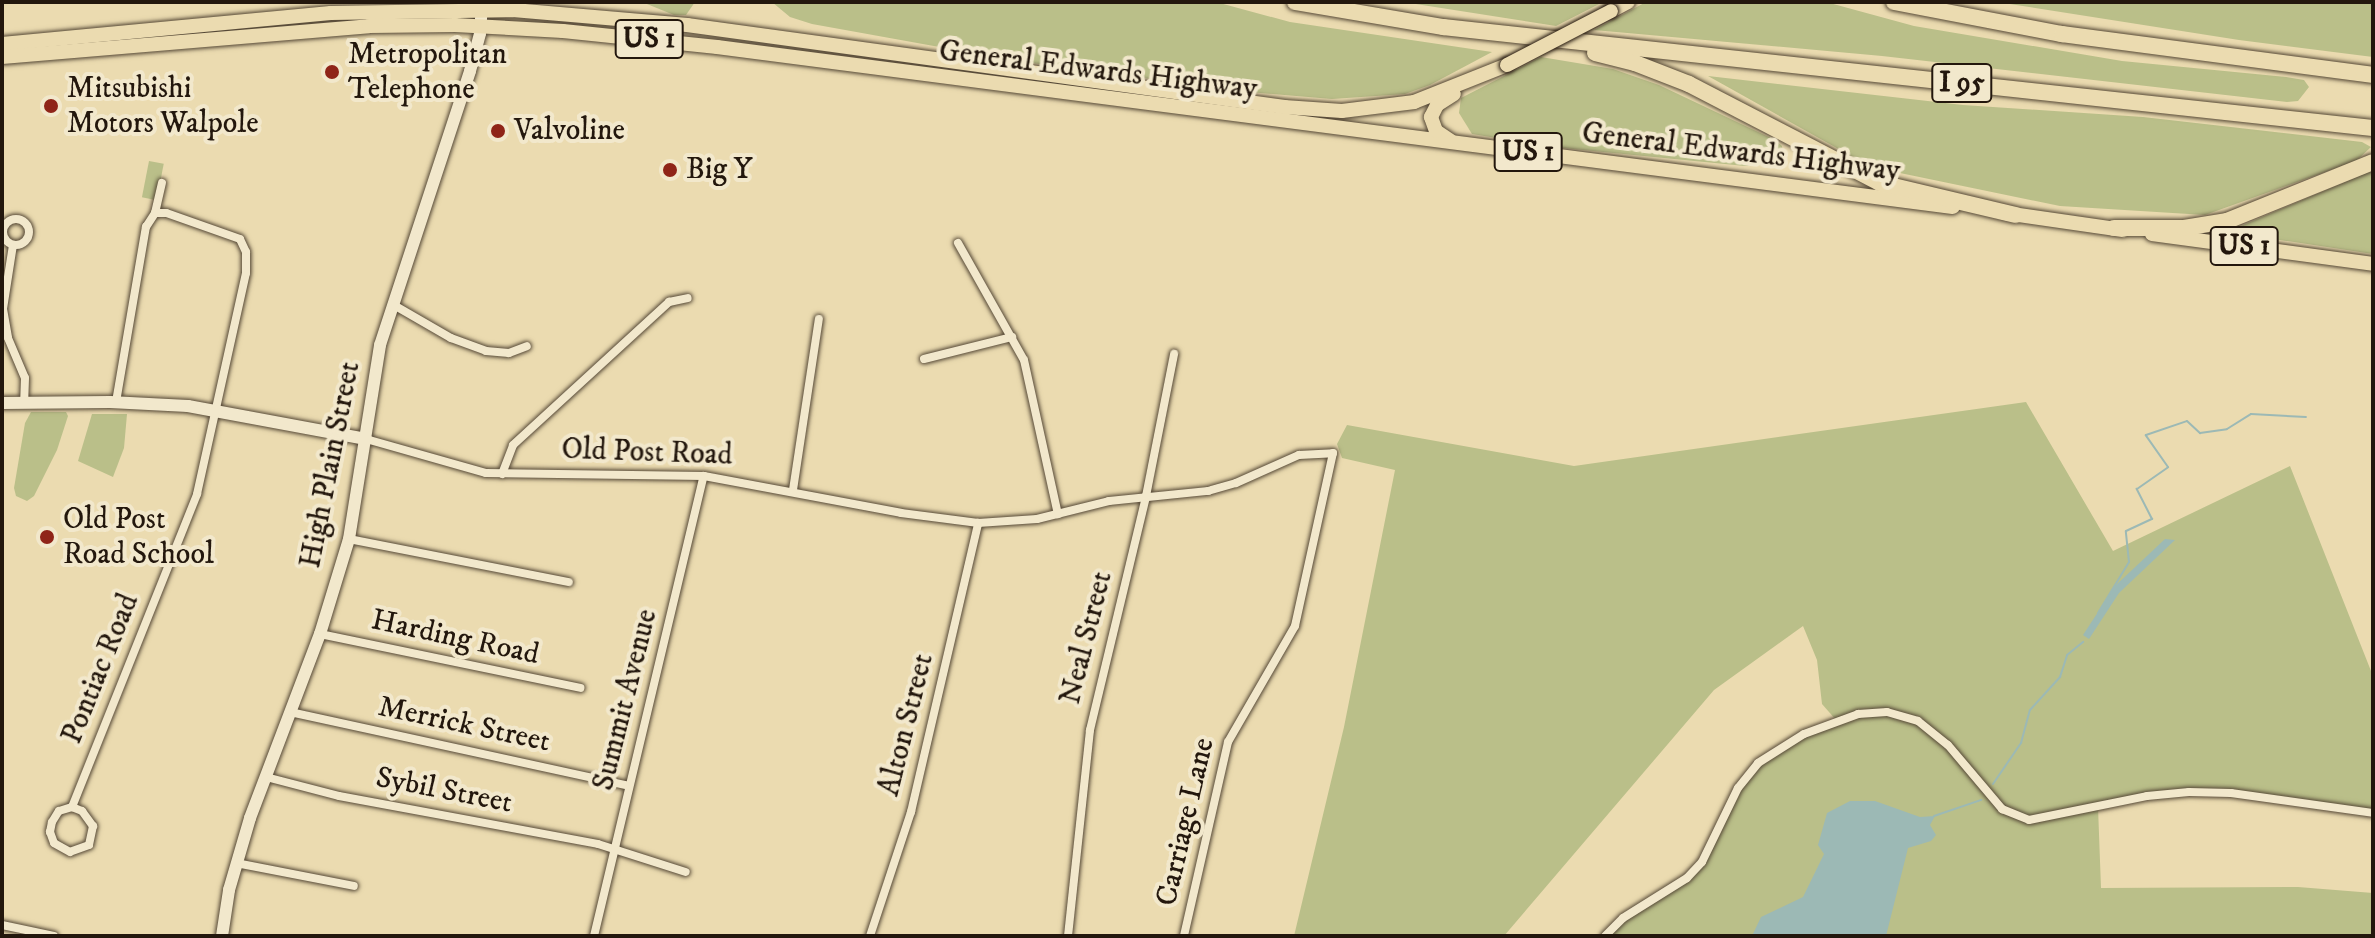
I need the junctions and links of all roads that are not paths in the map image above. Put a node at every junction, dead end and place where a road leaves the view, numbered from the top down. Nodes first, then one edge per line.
1 (1295, 2) edge
2 (1628, 2) edge
3 (1894, 2) edge
4 (482, 6) edge
5 (481, 27) junction
6 (1551, 39) junction
7 (2, 44) edge
8 (2, 57) edge
9 (2373, 75) edge
10 (1481, 77) junction
11 (2373, 128) edge
12 (1458, 143) junction
13 (2373, 162) edge
14 (162, 183) dead end
15 (155, 213) junction
16 (2015, 215) junction
17 (2114, 228) junction
18 (958, 243) dead end
19 (13, 245) dead end
20 (2373, 264) edge
21 (5, 273) edge
22 (688, 298) dead end
23 (392, 304) junction
24 (819, 319) dead end
25 (1012, 337) junction
26 (527, 346) dead end
27 (1174, 354) dead end
28 (924, 359) dead end
29 (116, 402) junction
30 (2, 403) edge
31 (24, 403) junction
32 (217, 411) junction
33 (366, 439) junction
34 (1333, 453) joint
35 (502, 474) junction
36 (704, 476) junction
37 (793, 490) junction
38 (1146, 496) junction
39 (1058, 514) junction
40 (978, 523) junction
41 (349, 539) junction
42 (569, 582) dead end
43 (320, 634) junction
44 (580, 688) dead end
45 (290, 712) junction
46 (266, 777) junction
47 (628, 786) junction
48 (72, 807) junction
49 (2373, 813) edge
50 (614, 849) junction
51 (236, 863) junction
52 (686, 872) dead end
53 (354, 886) dead end
54 (2, 925) edge
55 (54, 936) edge
56 (222, 936) edge
57 (594, 936) edge
58 (870, 936) edge
59 (1068, 936) edge
60 (1184, 936) edge
61 (1605, 936) edge

1 - 6 highway, I 95
2 - 10 main road, General Edwards Highway / US 1, bridge
3 - 9 highway, I 95
4 - 5 main road, High Plain Street
4 - 7 main road, US 1
4 - 10 main road, General Edwards Highway / US 1
5 - 8 main road, US 1
5 - 12 main road, General Edwards Highway / US 1
5 - 23 main road, High Plain Street
6 - 11 highway, I 95
6 - 16 highway
10 - 12 main road
12 - 16 main road, General Edwards Highway / US 1
13 - 17 highway
14 - 15 street
15 - 29 street
15 - 32 street, Pontiac Road
16 - 17 main road, General Edwards Highway / US 1
17 - 20 main road, General Edwards Highway / US 1
18 - 25 street
19 - 21 street
21 - 31 street
22 - 35 street
23 - 26 street
23 - 33 main road, High Plain Street
24 - 37 street
25 - 28 street
25 - 39 street
27 - 38 street, Neal Street
29 - 31 main road, Old Post Road
29 - 32 main road, Old Post Road
30 - 31 main road, Old Post Road
32 - 33 main road, Old Post Road
32 - 48 street, Pontiac Road
33 - 35 street, Old Post Road
33 - 41 main road, High Plain Street
34 - 38 street, Old Post Road
34 - 60 street, Carriage Lane
35 - 36 street, Old Post Road
36 - 37 street, Old Post Road
36 - 47 street, Summit Avenue
37 - 40 street, Old Post Road
38 - 39 street, Old Post Road
38 - 59 street, Neal Street
39 - 40 street, Old Post Road
40 - 58 street, Alton Street
41 - 42 street
41 - 43 main road, High Plain Street
43 - 44 street, Harding Road
43 - 45 main road, High Plain Street
45 - 46 main road, High Plain Street
45 - 47 street, Merrick Street
46 - 50 street, Sybil Street
46 - 51 main road, High Plain Street
47 - 50 street, Summit Avenue
48 - 48 street, Pontiac Road
49 - 61 street
50 - 52 street, Sybil Street
50 - 57 street, Summit Avenue
51 - 53 street
51 - 56 main road, High Plain Street
54 - 55 street

